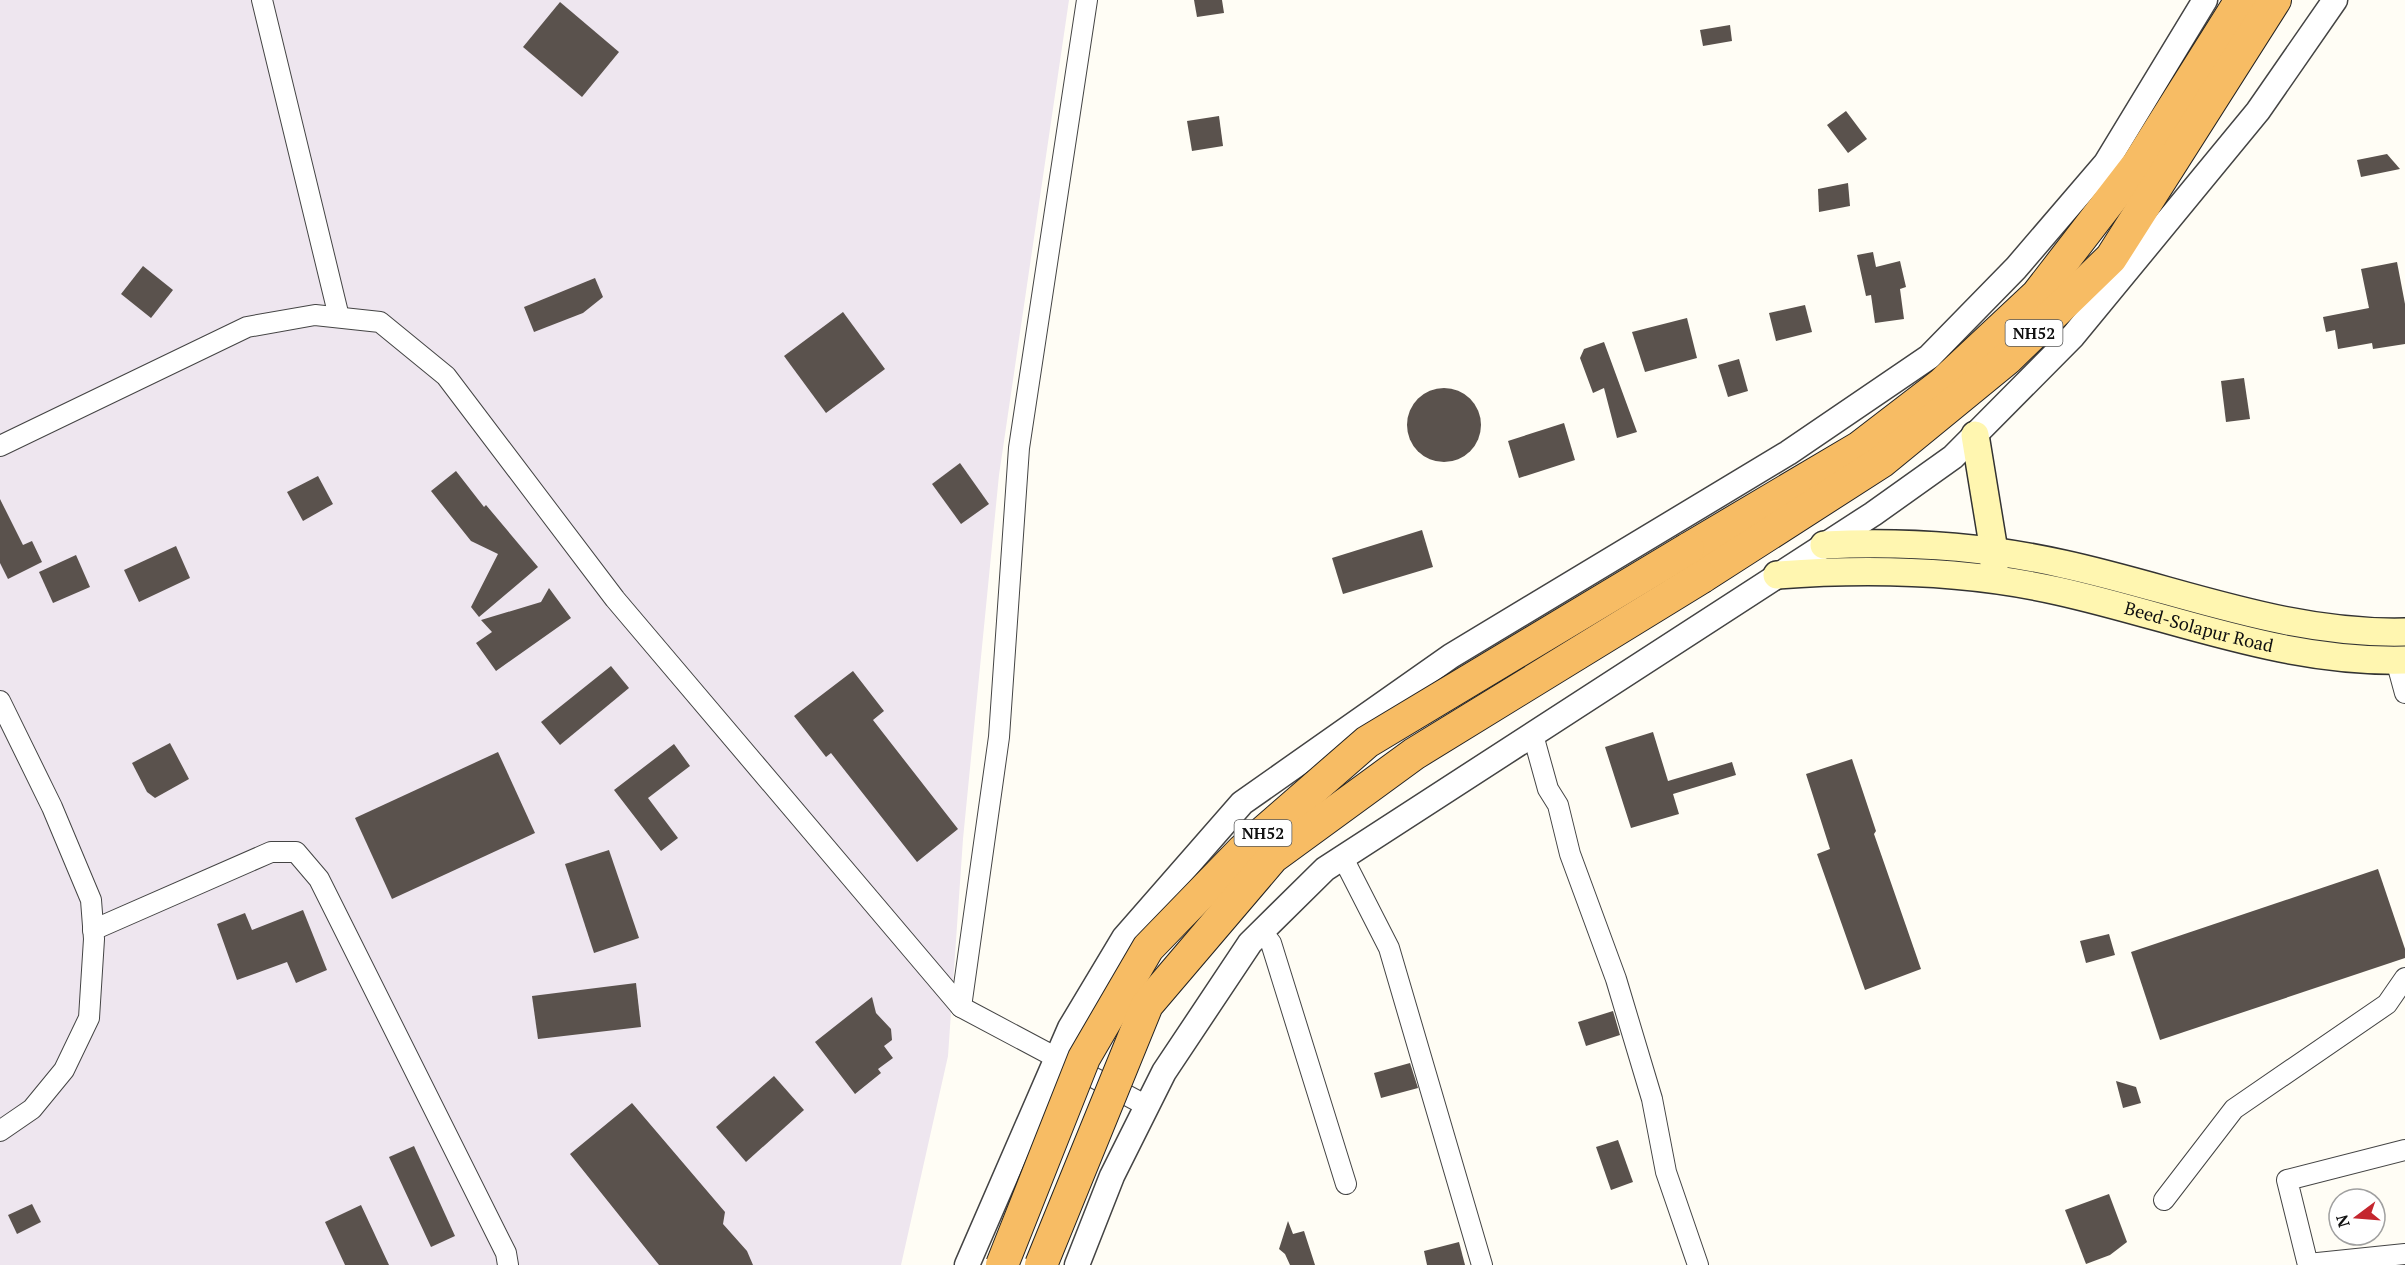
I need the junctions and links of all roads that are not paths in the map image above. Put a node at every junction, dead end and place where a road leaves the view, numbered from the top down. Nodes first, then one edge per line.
1 (262, 0) edge
2 (1087, 0) edge
3 (2205, 0) edge
4 (2241, 0) edge
5 (2274, 0) edge
6 (2335, 0) edge
7 (339, 317) junction
8 (1975, 435) junction
9 (0, 446) edge
10 (1824, 545) junction
11 (1994, 551) junction
12 (1777, 576) junction
13 (1994, 579) junction
14 (2405, 632) edge
15 (2400, 660) edge
16 (2405, 693) edge
17 (0, 701) edge
18 (1533, 735) junction
19 (1343, 858) junction
20 (1265, 929) junction
21 (93, 930) junction
22 (2405, 978) edge
23 (961, 1007) junction
24 (1056, 1057) junction
25 (1147, 1106) junction
26 (0, 1131) edge
27 (2405, 1150) edge
28 (1346, 1184) dead end
29 (2164, 1200) dead end
30 (2405, 1254) edge
31 (508, 1265) edge
32 (967, 1265) edge
33 (1002, 1265) edge
34 (1041, 1265) edge
35 (1077, 1265) edge
36 (1482, 1265) edge
37 (1698, 1265) edge
38 (2308, 1265) edge

1 - 7 street
2 - 23 street
3 - 24 street
4 - 33 highway, NH52, bridge
5 - 34 highway, NH52, bridge
6 - 8 street
7 - 9 street
7 - 23 street
8 - 10 street
8 - 11 main road
10 - 11 main road, Beed-Solapur Road
10 - 12 street
11 - 13 main road
11 - 14 main road, Beed-Solapur Road
12 - 13 main road, Beed-Solapur Road
12 - 18 street
13 - 15 main road, Beed-Solapur Road
15 - 16 street
17 - 21 street
18 - 19 street
18 - 37 street
19 - 20 street
19 - 36 street
20 - 25 street
20 - 28 street
21 - 26 street
21 - 31 street
22 - 29 street
23 - 24 street
24 - 25 street
24 - 32 street
25 - 35 street
27 - 38 street
30 - 38 street

